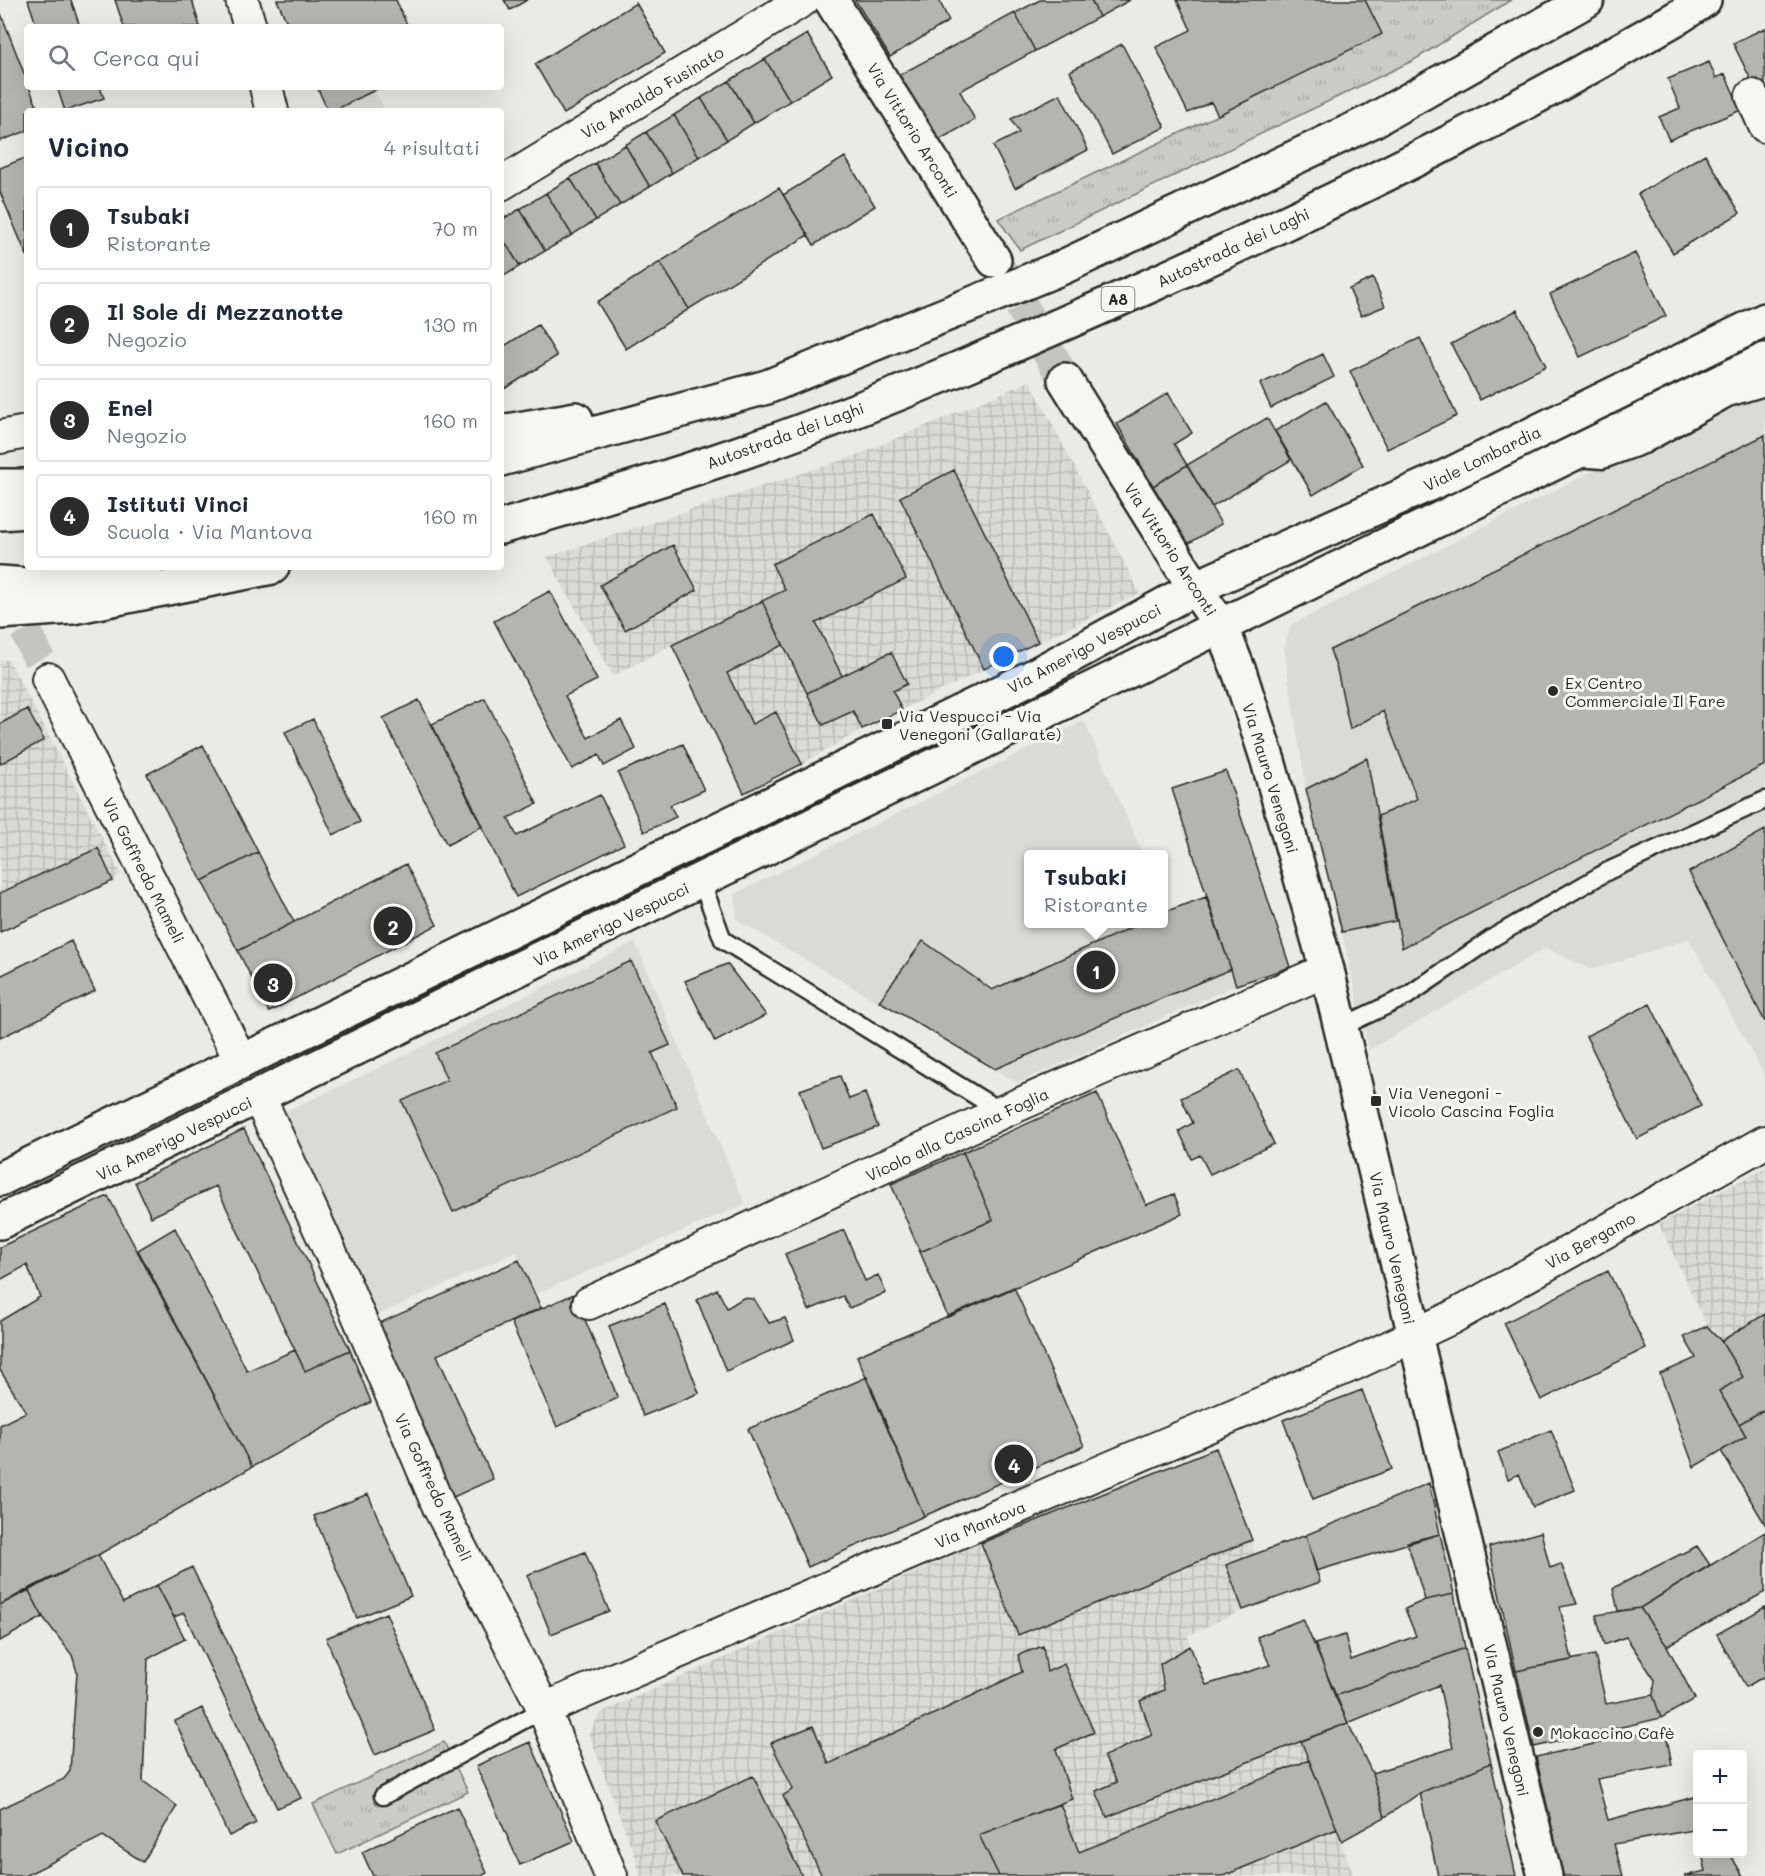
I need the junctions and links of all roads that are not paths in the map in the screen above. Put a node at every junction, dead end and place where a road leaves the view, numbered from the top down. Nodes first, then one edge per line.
1 (242, 0) edge
2 (803, 0) edge
3 (831, 0) edge
4 (1587, 0) edge
5 (1704, 0) edge
6 (248, 24) edge
7 (267, 90) edge
8 (1752, 96) dead end
9 (271, 108) edge
10 (1765, 126) edge
11 (504, 182) edge
12 (994, 260) tunnel mouth
13 (1765, 320) edge
14 (1765, 360) edge
15 (1065, 380) tunnel mouth
16 (767, 387) junction
17 (1765, 387) edge
18 (504, 431) edge
19 (24, 433) edge
20 (0, 437) edge
21 (504, 458) edge
22 (1567, 458) junction
23 (0, 486) edge
24 (24, 486) edge
25 (24, 511) edge
26 (0, 513) edge
27 (504, 526) edge
28 (185, 570) edge
29 (257, 570) edge
30 (0, 583) edge
31 (1195, 588) junction
32 (0, 612) edge
33 (1221, 626) junction
34 (48, 679) tunnel mouth
35 (1765, 800) edge
36 (701, 880) junction
37 (1327, 970) junction
38 (1341, 1027) junction
39 (241, 1060) junction
40 (259, 1097) junction
41 (1002, 1112) junction
42 (1765, 1142) edge
43 (0, 1179) edge
44 (0, 1222) edge
45 (589, 1303) dead end
46 (1414, 1335) junction
47 (544, 1709) junction
48 (383, 1796) dead end
49 (611, 1876) edge
50 (1545, 1876) edge

1 - 6 street
2 - 11 street, Via Arnaldo Fusinato
3 - 12 main road, Via Vittorio Arconti
4 - 16 main road
5 - 27 main road, Autostrada dei Laghi / A8
7 - 9 street
8 - 10 street
13 - 31 main road, Viale Lombardia
14 - 22 main road
15 - 31 main road, Via Vittorio Arconti
16 - 18 main road
16 - 21 main road
17 - 22 lane
19 - 20 street
22 - 33 main road
23 - 24 main road
25 - 26 main road
28 - 30 main road
29 - 32 main road
31 - 33 main road, Via Vittorio Arconti
31 - 39 main road, Via Amerigo Vespucci
33 - 36 main road, Via Amerigo Vespucci
33 - 37 main road, Via Mauro Venegoni
34 - 39 street, Via Goffredo Mameli
35 - 38 lane
36 - 40 main road, Via Amerigo Vespucci
36 - 41 lane
37 - 38 main road, Via Mauro Venegoni
37 - 41 street, Vicolo alla Cascina Foglia
38 - 46 main road, Via Mauro Venegoni
39 - 43 main road, Via Amerigo Vespucci
40 - 44 main road, Via Amerigo Vespucci
40 - 47 street, Via Goffredo Mameli
41 - 45 street, Vicolo alla Cascina Foglia
42 - 46 street, Via Bergamo
46 - 47 street, Via Mantova
46 - 50 main road, Via Mauro Venegoni
47 - 48 lane
47 - 49 street, Via Goffredo Mameli

